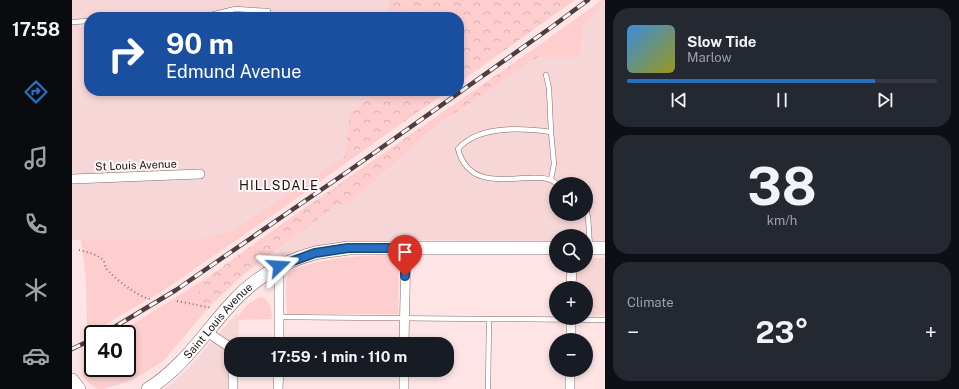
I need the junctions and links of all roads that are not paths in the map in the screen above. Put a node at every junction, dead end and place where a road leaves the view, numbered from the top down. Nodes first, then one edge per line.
1 (268, 11) dead end
2 (223, 12) edge
3 (84, 21) edge
4 (72, 22) edge
5 (546, 75) dead end
6 (551, 132) junction
7 (200, 174) dead end
8 (551, 177) edge
9 (72, 179) edge
10 (549, 179) edge
11 (406, 248) junction
12 (549, 248) edge
13 (593, 248) edge
14 (605, 248) edge
15 (279, 266) junction
16 (279, 317) junction
17 (405, 317) junction
18 (489, 318) junction
19 (549, 319) edge
20 (593, 320) edge
21 (605, 320) edge
22 (207, 332) junction
23 (279, 337) edge
24 (404, 337) edge
25 (224, 343) edge
26 (233, 377) edge
27 (278, 377) edge
28 (404, 377) edge
29 (570, 377) edge
30 (72, 380) edge
31 (79, 389) edge
32 (148, 389) edge
33 (233, 389) edge
34 (278, 389) edge
35 (404, 389) edge
36 (488, 389) edge
37 (570, 389) edge

1 - 2 lane
3 - 4 lane
5 - 6 lane
6 - 8 lane
6 - 10 lane
7 - 9 street, St Louis Avenue
11 - 12 street, Saint Louis Avenue
11 - 15 street, Saint Louis Avenue
11 - 17 street
13 - 14 street
15 - 16 street
15 - 22 street, Saint Louis Avenue
16 - 17 lane
16 - 23 street
17 - 18 lane
17 - 24 street
18 - 19 lane
18 - 36 lane
20 - 21 lane
22 - 25 street
22 - 32 street, Saint Louis Avenue
26 - 33 street
27 - 34 street
28 - 35 street
29 - 37 street
30 - 31 street

